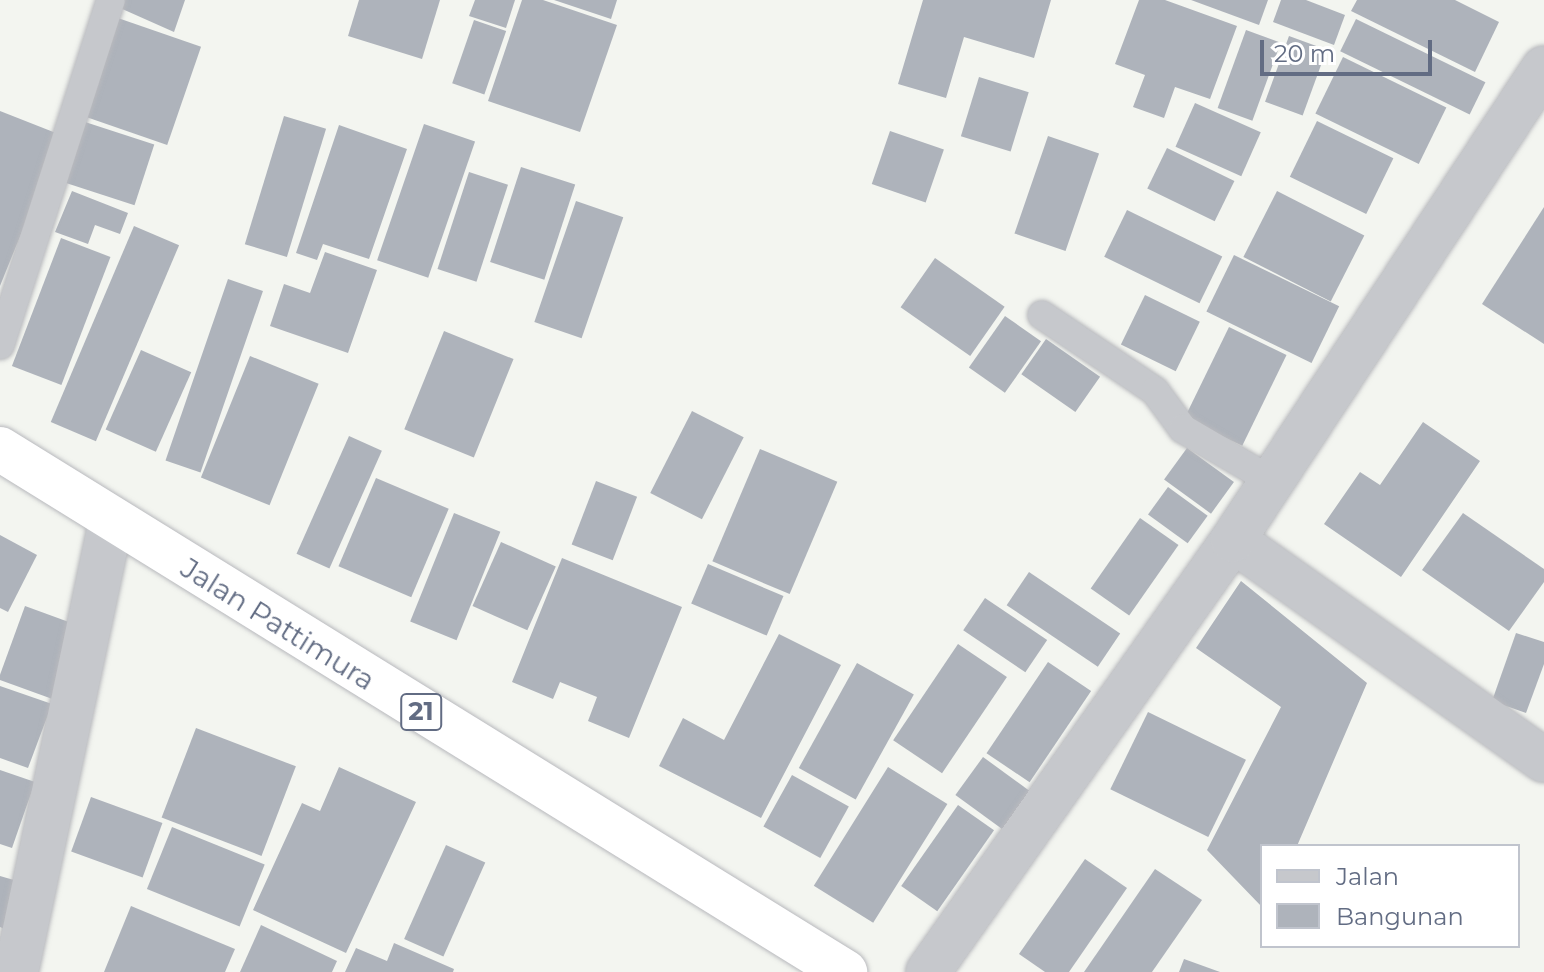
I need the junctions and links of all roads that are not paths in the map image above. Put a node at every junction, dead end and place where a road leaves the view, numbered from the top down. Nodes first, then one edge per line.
1 (111, 0) edge
2 (1544, 68) edge
3 (1042, 315) dead end
4 (0, 345) edge
5 (0, 449) edge
6 (1272, 481) junction
7 (111, 522) junction
8 (1233, 540) junction
9 (1544, 760) edge
10 (16, 972) edge
11 (845, 972) edge
12 (928, 972) edge

1 - 4 lane
2 - 6 street
3 - 6 lane
5 - 7 highway, Jalan Pattimura / 21
6 - 8 street
7 - 10 street
7 - 11 highway, Jalan Pattimura / 21
8 - 9 street
8 - 12 street

